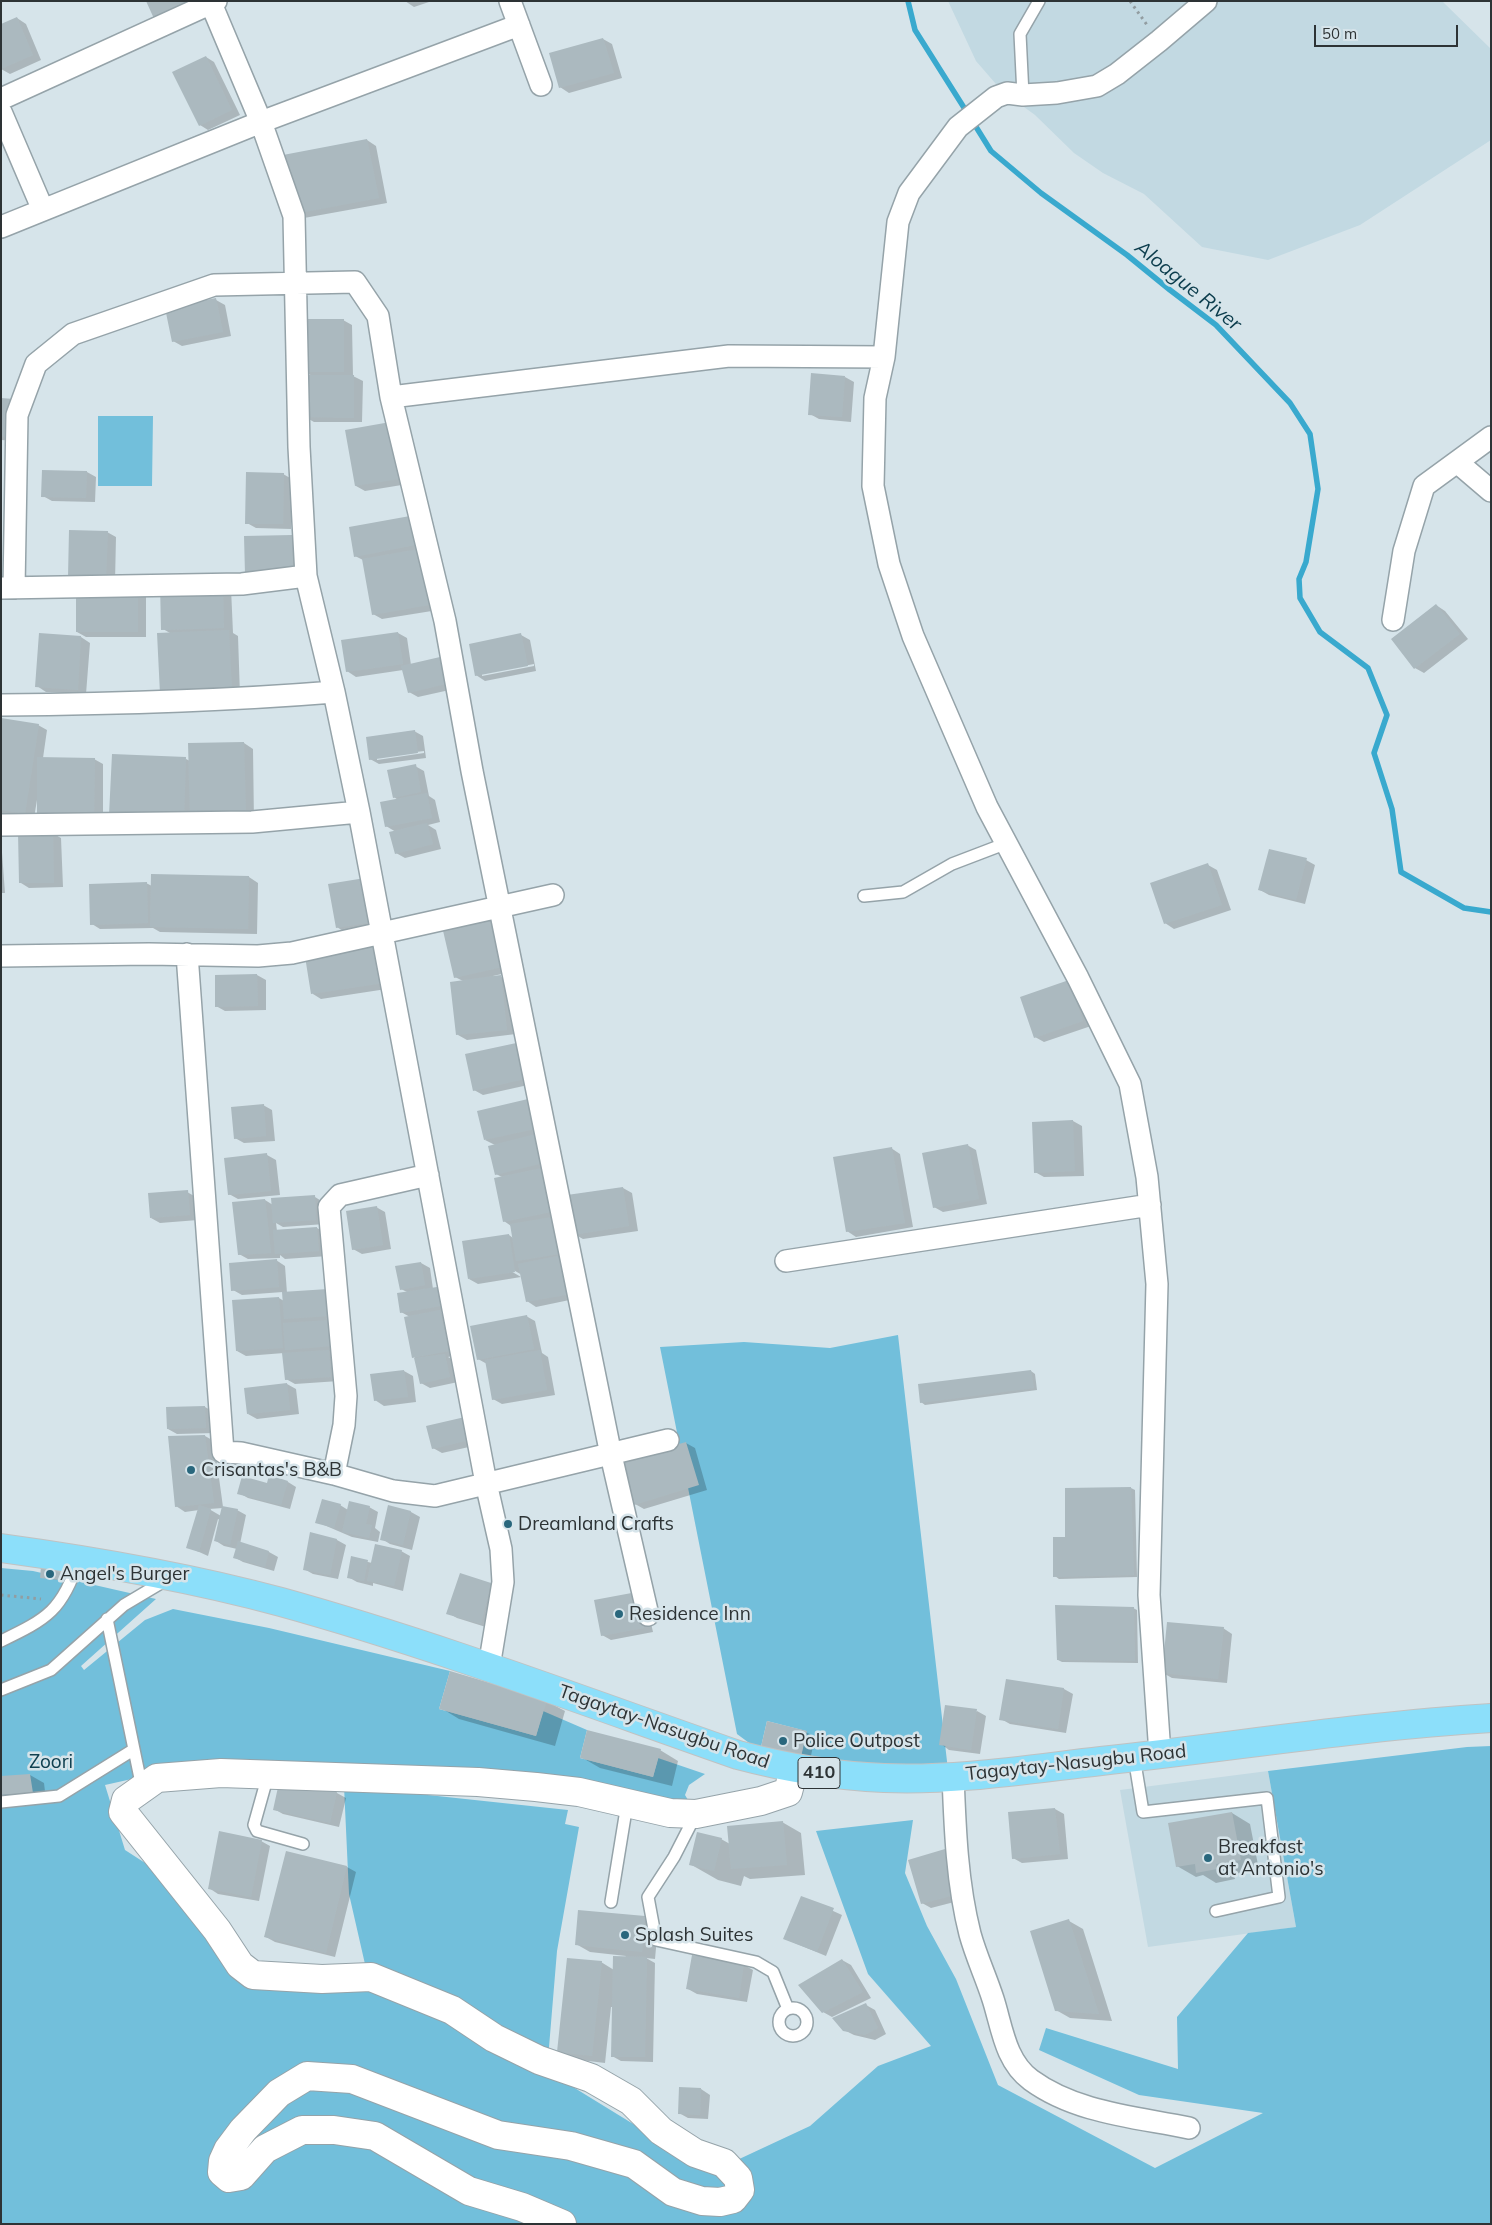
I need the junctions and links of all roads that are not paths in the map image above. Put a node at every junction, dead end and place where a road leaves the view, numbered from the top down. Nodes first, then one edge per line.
1 (510, 1) edge
2 (1039, 1) edge
3 (1206, 1) edge
4 (212, 2) edge
5 (519, 25) junction
6 (541, 85) dead end
7 (1023, 95) junction
8 (1, 99) edge
9 (1, 112) edge
10 (261, 122) junction
11 (8, 145) edge
12 (42, 210) junction
13 (1, 227) edge
14 (296, 284) junction
15 (884, 356) junction
16 (391, 397) junction
17 (1491, 437) edge
18 (1456, 462) junction
19 (1491, 491) edge
20 (306, 576) junction
21 (8, 588) edge
22 (1393, 620) dead end
23 (334, 692) junction
24 (1, 705) edge
25 (359, 812) junction
26 (1, 825) edge
27 (1006, 843) junction
28 (553, 895) dead end
29 (864, 896) dead end
30 (500, 906) junction
31 (382, 934) junction
32 (186, 954) junction
33 (1, 956) edge
34 (428, 1175) junction
35 (1150, 1205) junction
36 (786, 1261) dead end
37 (668, 1440) dead end
38 (611, 1456) junction
39 (334, 1474) junction
40 (486, 1483) junction
41 (1, 1548) edge
42 (79, 1558) junction
43 (173, 1577) junction
44 (648, 1615) dead end
45 (107, 1619) junction
46 (1, 1641) edge
47 (489, 1668) junction
48 (1, 1690) edge
49 (1491, 1718) edge
50 (133, 1750) junction
51 (1147, 1756) junction
52 (794, 1769) junction
53 (268, 1775) junction
54 (954, 1776) junction
55 (142, 1789) junction
56 (1, 1802) edge
57 (627, 1804) junction
58 (696, 1814) junction
59 (303, 1844) dead end
60 (611, 1902) dead end
61 (1216, 1911) dead end
62 (788, 2009) dead end
63 (1189, 2128) dead end
64 (562, 2224) edge

1 - 5 street
2 - 7 lane
3 - 7 street
4 - 8 street
4 - 10 street
5 - 6 street
5 - 10 street
7 - 15 street
9 - 11 street
10 - 12 street
10 - 14 street
11 - 12 street
12 - 13 street
14 - 16 street
14 - 20 street
14 - 21 street
15 - 16 street
15 - 27 street
16 - 30 street
17 - 18 street
18 - 19 street
18 - 22 street
20 - 21 street
20 - 23 street
23 - 24 street
23 - 25 street
25 - 26 street
25 - 31 street
27 - 29 lane
27 - 35 street
28 - 30 street
30 - 31 street
30 - 38 street
31 - 32 street
31 - 34 street
32 - 33 street
32 - 39 street
34 - 39 street
34 - 40 street
35 - 36 street
35 - 51 street
37 - 38 street
38 - 40 street
38 - 44 street
39 - 40 street
40 - 47 street
41 - 42 main road, Tagaytay-Nasugbu Road / 410
42 - 43 main road, Tagaytay-Nasugbu Road / 410
42 - 46 lane
43 - 45 lane
43 - 47 main road, Tagaytay-Nasugbu Road / 410
45 - 48 lane
45 - 50 lane
47 - 52 main road, Tagaytay-Nasugbu Road / 410
49 - 51 main road, Tagaytay-Nasugbu Road / 410
50 - 55 lane
50 - 56 lane
51 - 54 main road, Tagaytay-Nasugbu Road / 410
51 - 61 lane
52 - 54 main road, Tagaytay-Nasugbu Road / 410
52 - 58 street
53 - 55 street
53 - 57 street
53 - 59 lane
54 - 63 street
55 - 64 street
57 - 58 street
57 - 60 lane
58 - 62 lane

